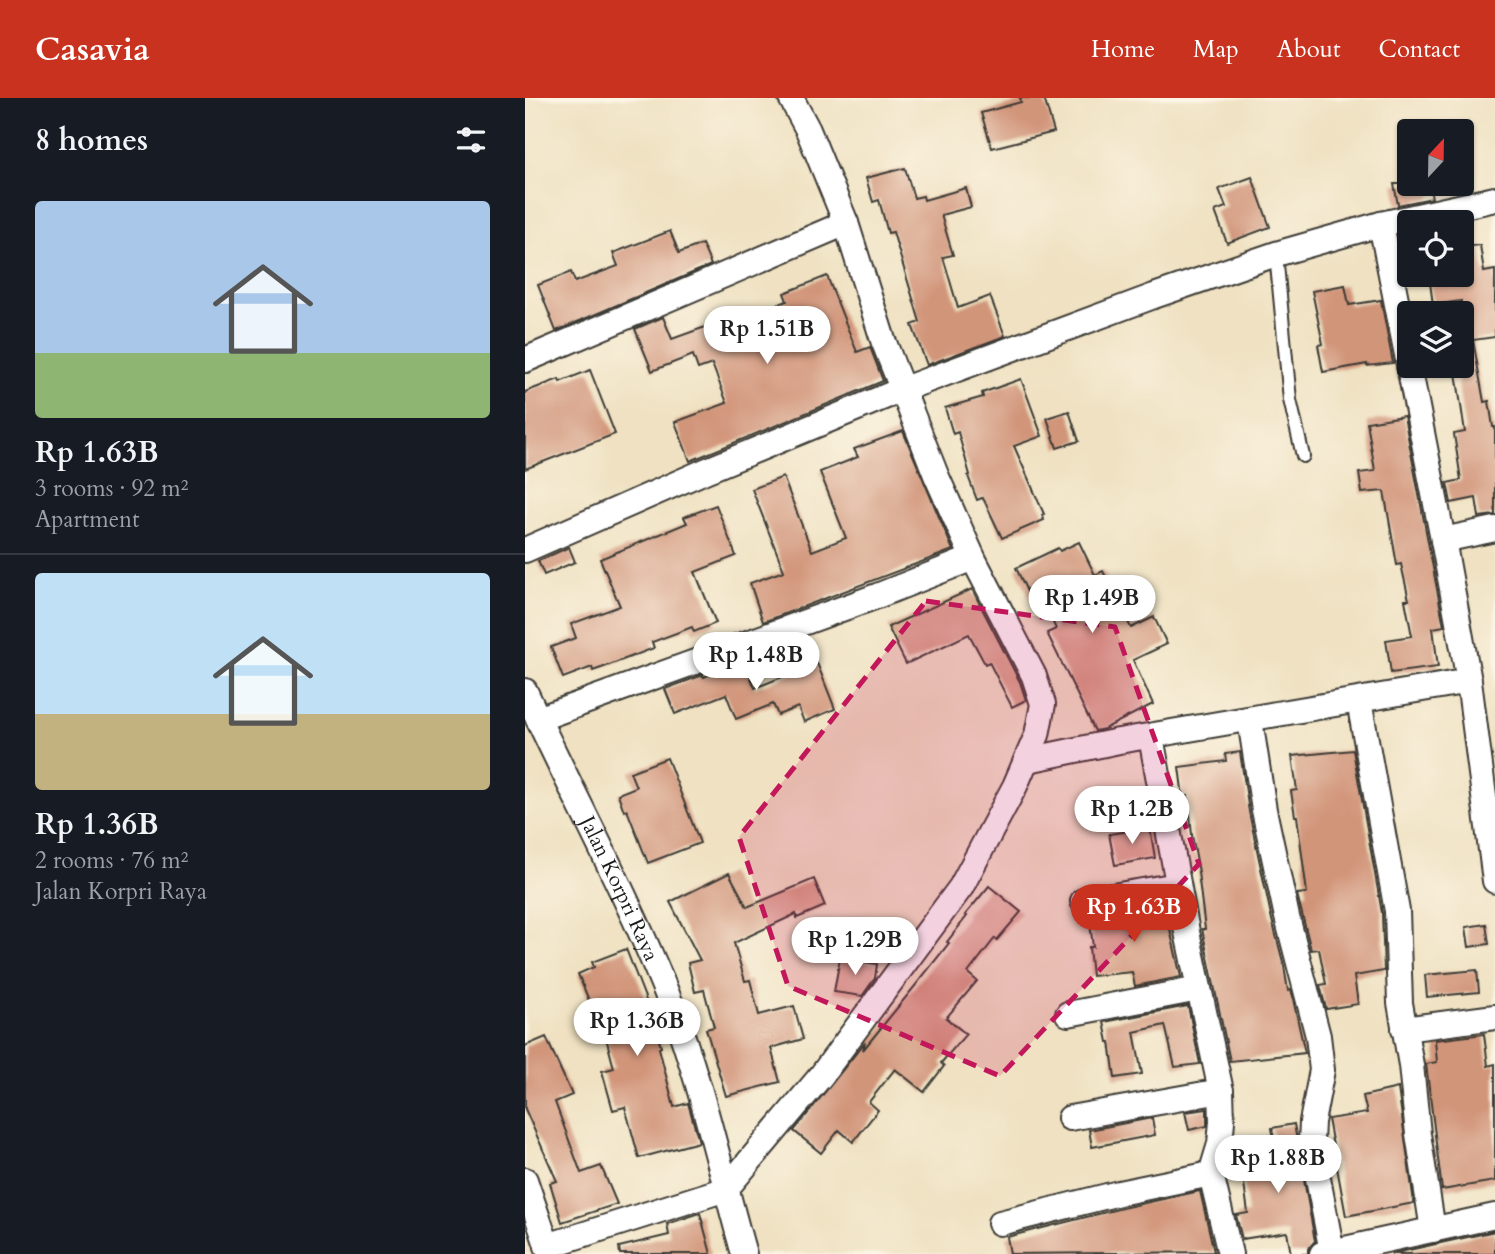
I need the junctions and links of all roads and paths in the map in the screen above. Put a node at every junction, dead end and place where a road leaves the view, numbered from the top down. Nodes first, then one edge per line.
1 (791, 98) edge
2 (1495, 198) edge
3 (846, 223) junction
4 (1381, 224) junction
5 (1276, 254) junction
6 (1397, 305) edge
7 (525, 360) edge
8 (1412, 378) edge
9 (901, 390) junction
10 (1303, 456) dead end
11 (1495, 529) edge
12 (1443, 540) junction
13 (525, 550) edge
14 (973, 558) junction
15 (1469, 681) junction
16 (525, 691) edge
17 (1359, 701) junction
18 (538, 719) junction
19 (1250, 720) junction
20 (1151, 737) junction
21 (1028, 760) junction
22 (1495, 881) edge
23 (1178, 885) junction
24 (1083, 901) dead end
25 (1199, 989) junction
26 (1068, 1014) dead end
27 (1495, 1017) edge
28 (1404, 1029) junction
29 (1221, 1091) junction
30 (1070, 1118) dead end
31 (1211, 1174) junction
32 (525, 1180) edge
33 (726, 1189) junction
34 (1495, 1216) edge
35 (1000, 1223) dead end
36 (1433, 1230) junction
37 (548, 1250) edge
38 (1327, 1253) edge
39 (744, 1254) edge
40 (1230, 1254) edge

1 - 3 street
2 - 4 street
3 - 7 street
3 - 9 street
4 - 5 street
4 - 6 street
5 - 9 street
5 - 10 lane
8 - 12 street
9 - 13 street
9 - 14 street
11 - 12 street
12 - 15 street
14 - 18 street
14 - 21 street
15 - 17 street
15 - 22 street
16 - 18 street, Jalan Korpri Raya
17 - 19 street
17 - 28 street
18 - 33 street, Jalan Korpri Raya
19 - 20 street
19 - 38 street
20 - 21 street
20 - 23 street
21 - 33 street
23 - 24 street
23 - 25 street
25 - 26 street
25 - 29 street
27 - 28 street
28 - 36 street
29 - 30 street
29 - 31 street
31 - 35 street
31 - 40 street
32 - 37 street
33 - 37 street
33 - 39 street, Jalan Korpri Raya
34 - 36 street
36 - 38 street

